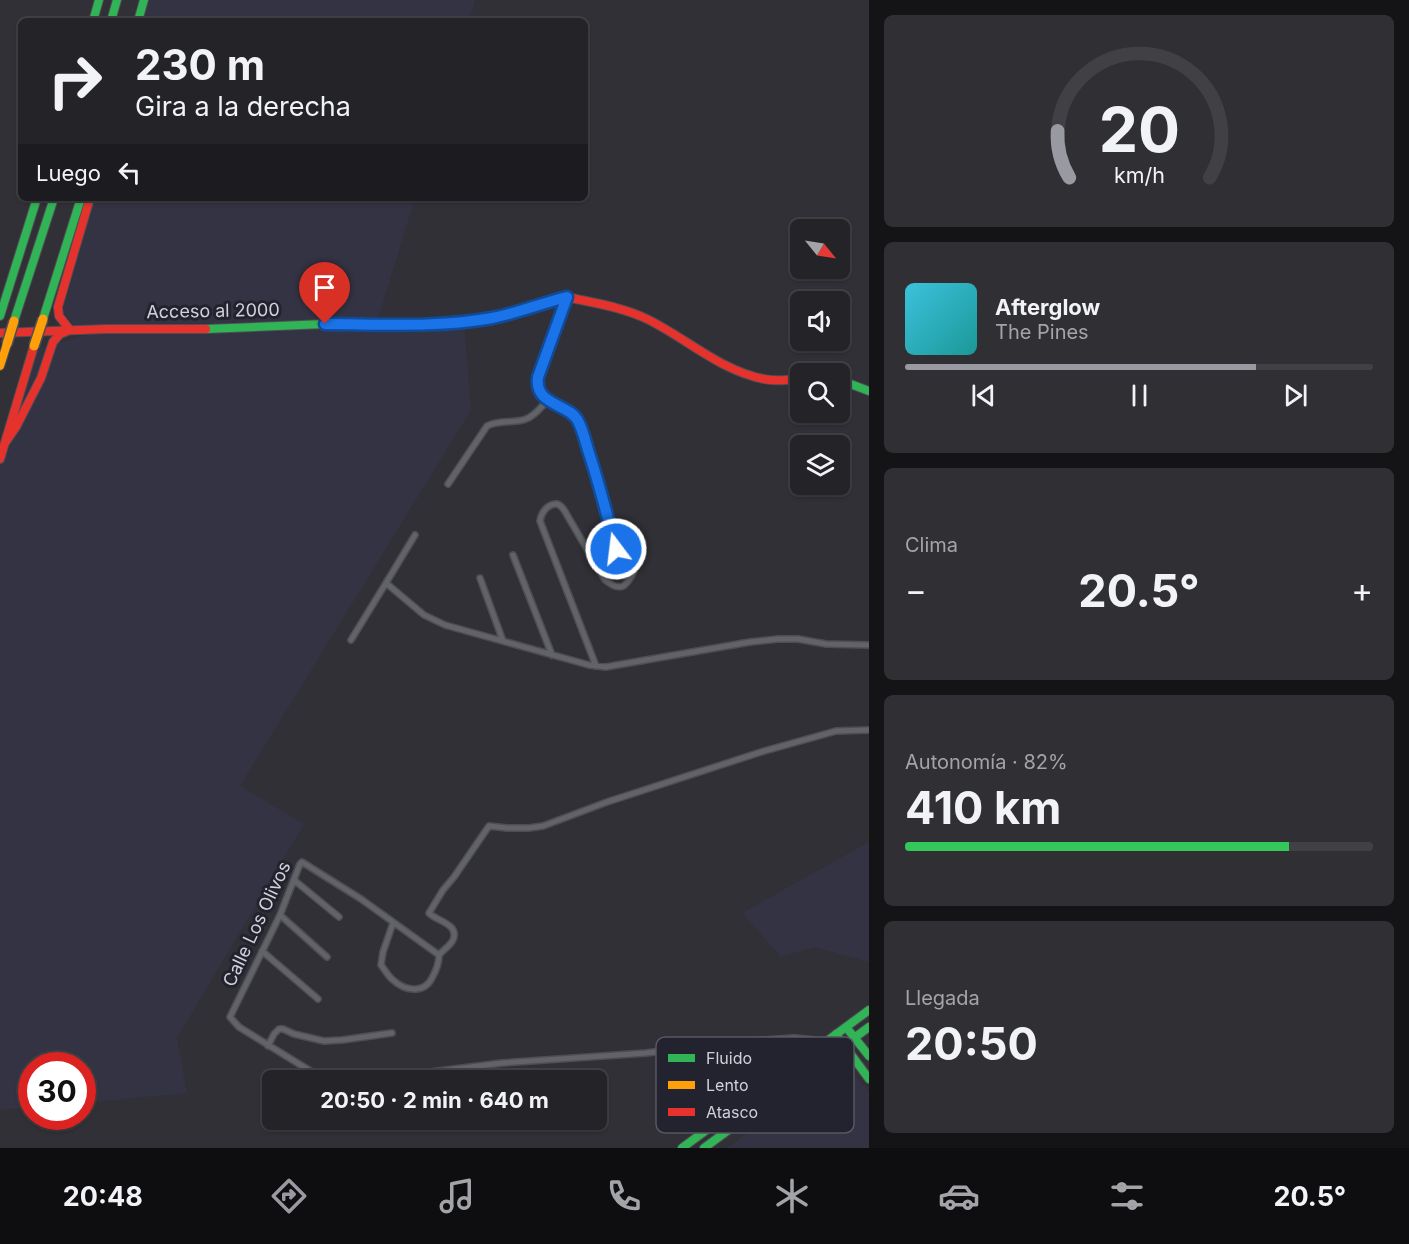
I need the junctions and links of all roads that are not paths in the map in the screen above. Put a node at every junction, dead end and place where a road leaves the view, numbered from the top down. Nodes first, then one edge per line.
1 (99, 0) edge
2 (117, 0) edge
3 (144, 0) edge
4 (94, 18) edge
5 (112, 18) edge
6 (139, 18) edge
7 (35, 201) edge
8 (53, 201) edge
9 (80, 201) edge
10 (89, 201) edge
11 (567, 297) junction
12 (0, 316) edge
13 (70, 330) junction
14 (0, 333) edge
15 (0, 366) edge
16 (790, 379) edge
17 (850, 384) edge
18 (869, 391) edge
19 (548, 400) junction
20 (5, 443) junction
21 (0, 459) edge
22 (448, 484) dead end
23 (415, 535) dead end
24 (513, 555) dead end
25 (480, 578) dead end
26 (386, 583) junction
27 (351, 640) dead end
28 (503, 641) junction
29 (869, 645) edge
30 (552, 655) junction
31 (596, 666) junction
32 (869, 730) edge
33 (294, 880) junction
34 (280, 915) junction
35 (339, 917) dead end
36 (393, 922) junction
37 (262, 951) junction
38 (439, 955) junction
39 (327, 957) dead end
40 (318, 999) dead end
41 (869, 1010) edge
42 (846, 1027) junction
43 (869, 1027) edge
44 (392, 1033) dead end
45 (836, 1034) junction
46 (832, 1037) edge
47 (838, 1037) edge
48 (854, 1037) junction
49 (268, 1046) junction
50 (656, 1052) edge
51 (869, 1056) edge
52 (854, 1059) edge
53 (869, 1079) edge
54 (702, 1133) edge
55 (724, 1133) edge
56 (682, 1148) edge
57 (704, 1148) edge

1 - 4 main road
2 - 5 main road
3 - 6 main road
7 - 12 main road
8 - 15 main road, bridge
9 - 20 main road, bridge
10 - 13 main road
11 - 13 main road, Acceso al 2000
11 - 16 main road, Acceso al 2000
11 - 19 street
13 - 14 main road, Acceso al 2000
13 - 20 main road
17 - 18 main road
19 - 22 street
19 - 31 street
20 - 21 main road
23 - 26 street
24 - 30 street
25 - 28 street
26 - 27 street
26 - 28 street
28 - 30 street
29 - 31 street
30 - 31 street
32 - 38 street
33 - 34 street, Calle Los Olivos
33 - 35 street
33 - 36 street, Calle Los Olivos
34 - 37 street, Calle Los Olivos
34 - 39 street
36 - 38 street, Calle Los Olivos
36 - 38 street
37 - 40 street
37 - 49 street, Calle Los Olivos
41 - 42 main road
42 - 45 main road
42 - 48 main road
43 - 48 main road
44 - 49 street
45 - 46 main road
45 - 47 main road
48 - 51 main road
49 - 50 street
52 - 53 main road
54 - 56 main road
55 - 57 main road

